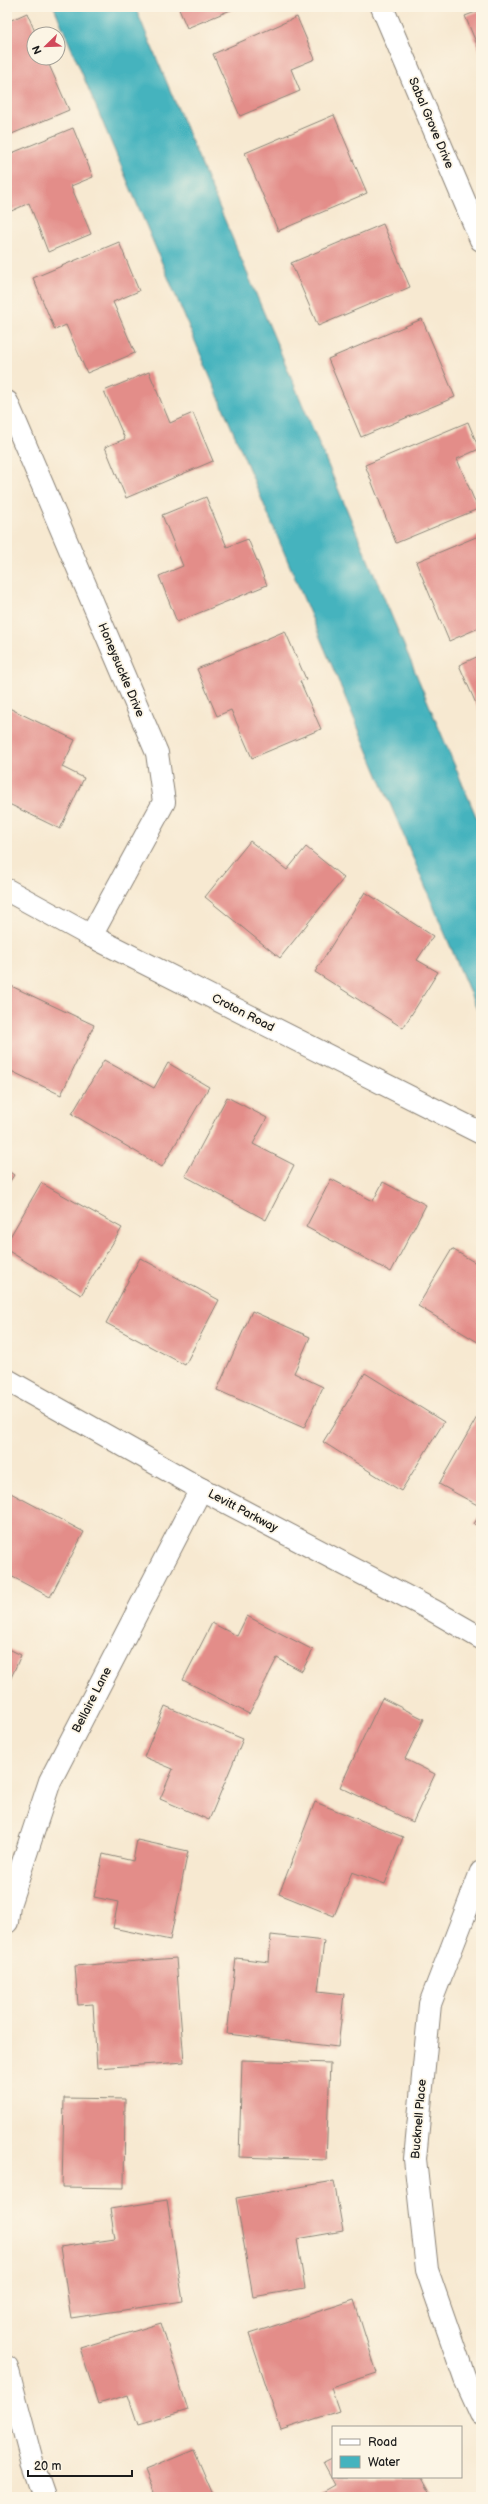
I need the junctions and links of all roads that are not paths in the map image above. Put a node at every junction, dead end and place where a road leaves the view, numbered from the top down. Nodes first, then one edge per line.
1 (382, 7) edge
2 (481, 240) edge
3 (7, 402) edge
4 (7, 890) edge
5 (91, 936) junction
6 (481, 1132) edge
7 (7, 1380) edge
8 (201, 1489) junction
9 (481, 1638) edge
10 (481, 1872) edge
11 (7, 1922) edge
12 (7, 2367) edge
13 (481, 2414) edge
14 (44, 2497) edge

1 - 2 street, Sabal Grove Drive
3 - 5 street, Honeysuckle Drive
4 - 5 street, Croton Road
5 - 6 street, Croton Road
7 - 8 street, Levitt Parkway
8 - 9 street, Levitt Parkway
8 - 11 street, Bellaire Lane
10 - 13 street, Bucknell Place
12 - 14 street

